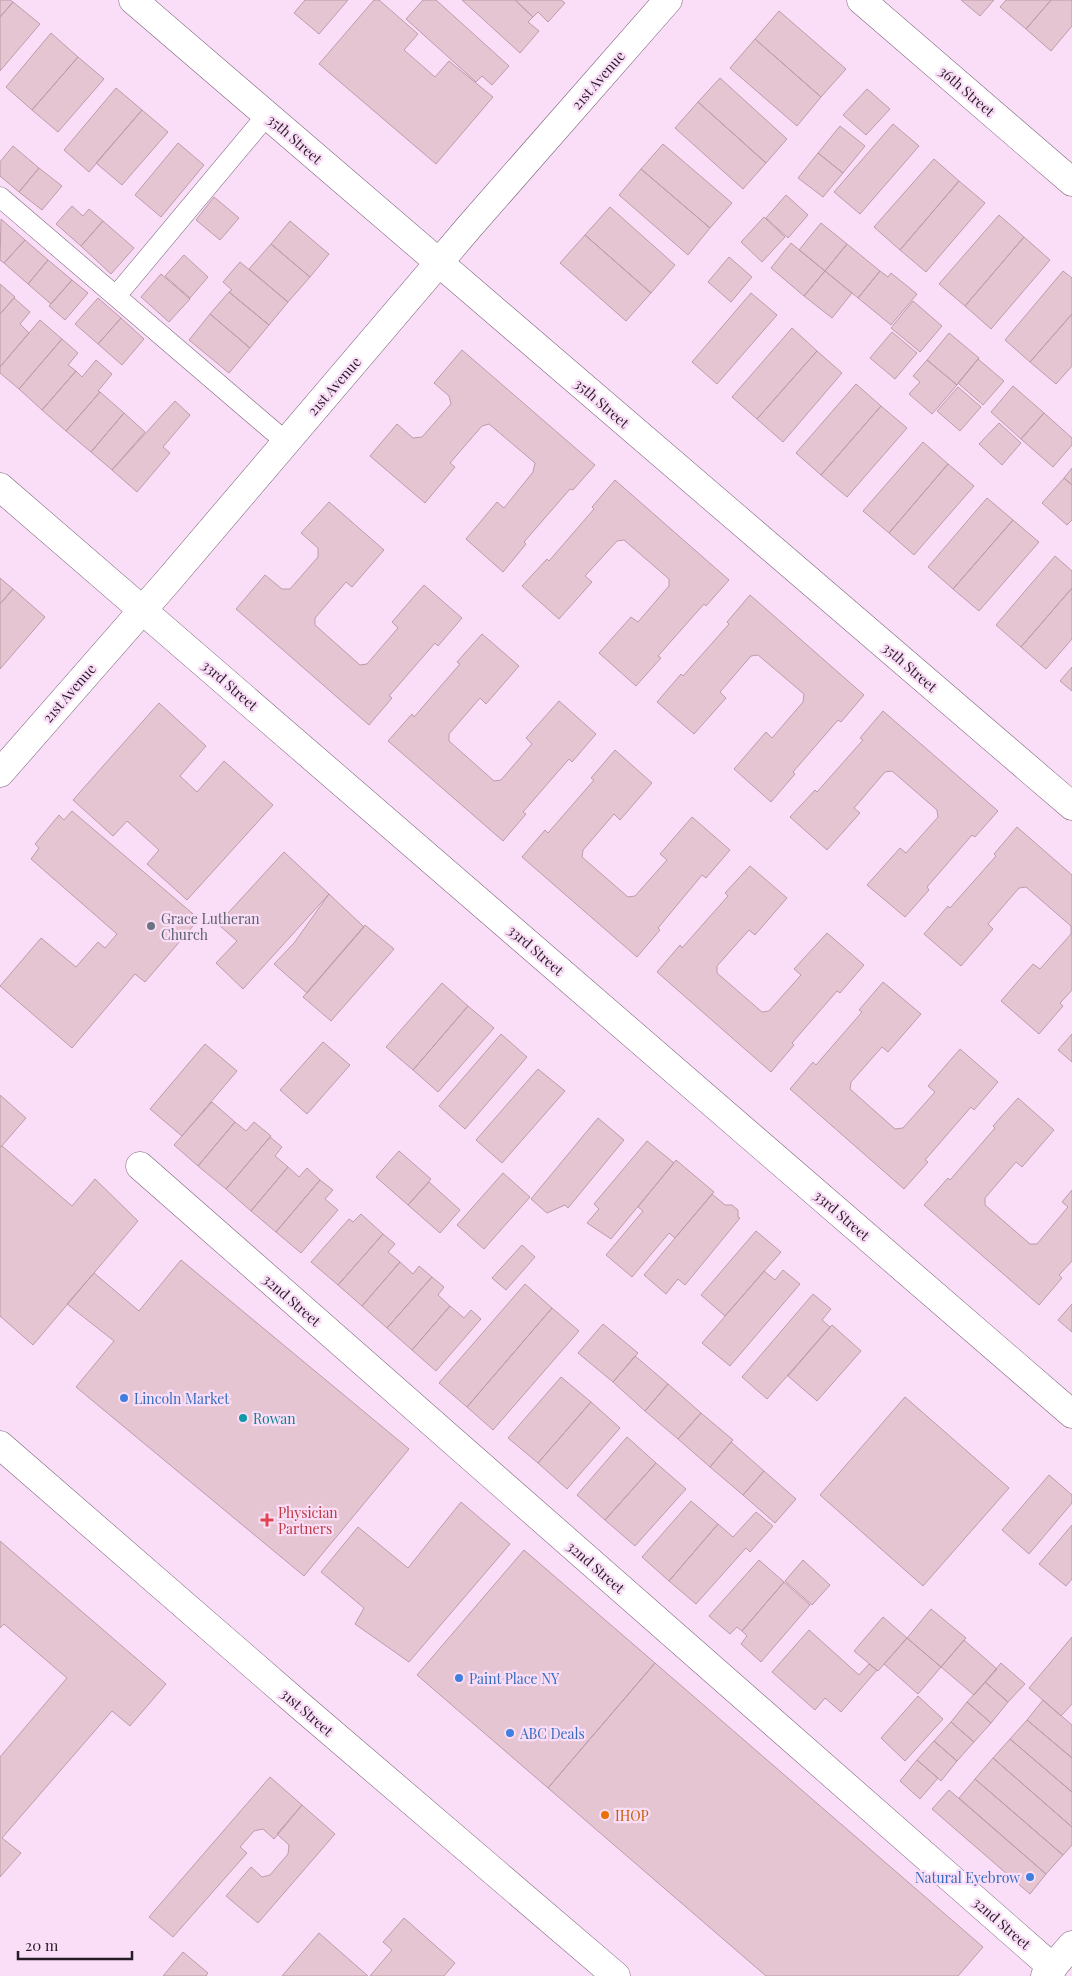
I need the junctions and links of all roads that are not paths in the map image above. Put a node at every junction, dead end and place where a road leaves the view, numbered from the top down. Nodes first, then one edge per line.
1 (132, 0) edge
2 (668, 0) edge
3 (861, 0) edge
4 (267, 115) junction
5 (1072, 182) edge
6 (0, 197) edge
7 (440, 263) junction
8 (116, 296) junction
9 (286, 442) junction
10 (0, 487) edge
11 (142, 609) junction
12 (0, 773) edge
13 (1072, 806) edge
14 (140, 1166) dead end
15 (1072, 1414) edge
16 (0, 1445) edge
17 (1072, 1946) edge
18 (1049, 1972) edge
19 (616, 1976) edge

1 - 4 street, 35th Street
2 - 7 street, 21st Avenue
3 - 5 street, 36th Street
4 - 7 street, 35th Street
4 - 8 lane
6 - 8 lane
7 - 9 street, 21st Avenue
7 - 13 street, 35th Street
8 - 9 lane
9 - 11 street, 21st Avenue
10 - 11 street, 33rd Street
11 - 12 street, 21st Avenue
11 - 15 street, 33rd Street
14 - 18 street, 32nd Street
16 - 19 street, 31st Street
17 - 18 street

